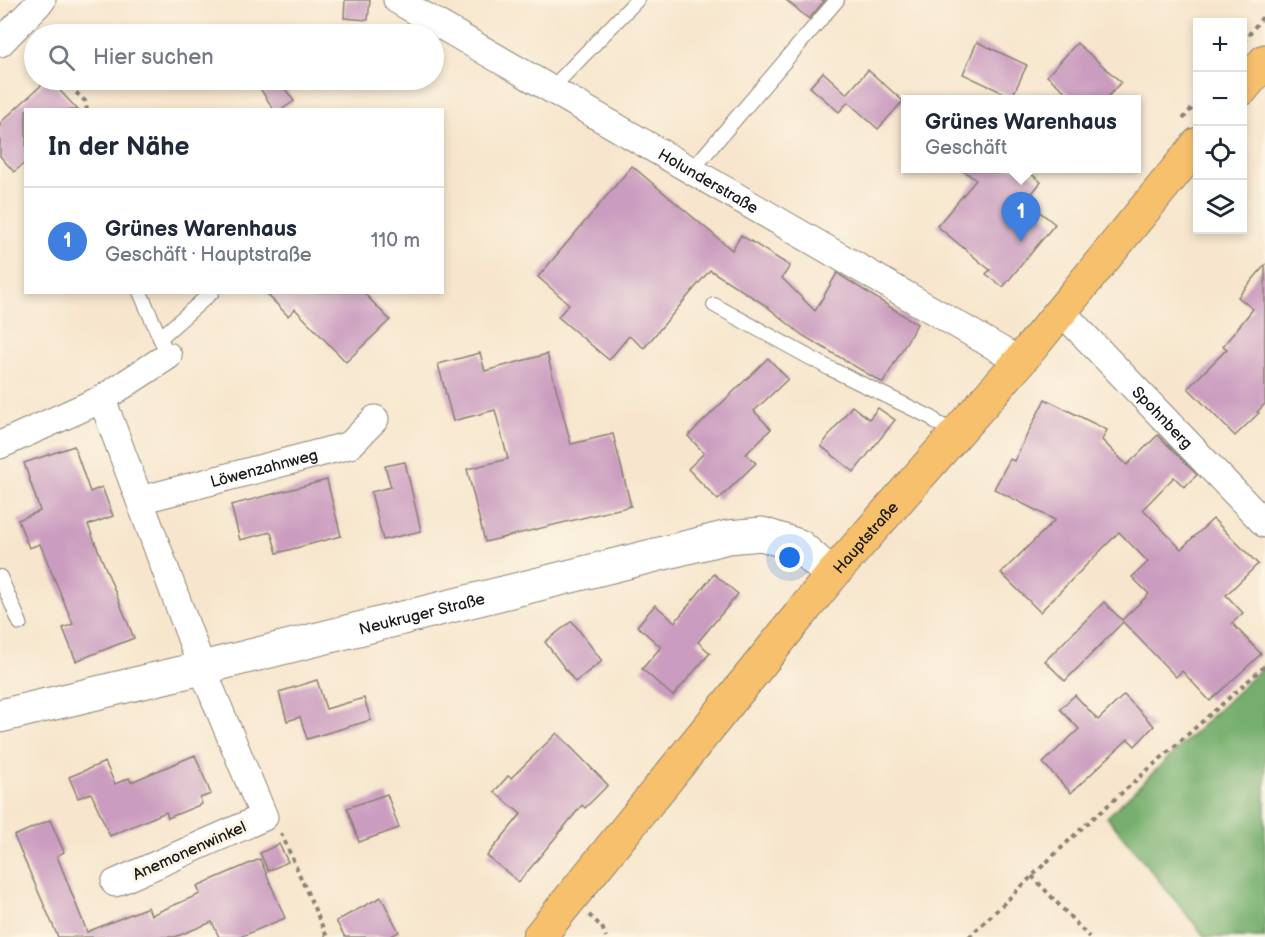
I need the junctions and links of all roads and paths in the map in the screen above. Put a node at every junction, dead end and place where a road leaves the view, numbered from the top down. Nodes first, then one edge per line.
1 (42, 0) edge
2 (397, 0) edge
3 (637, 0) edge
4 (837, 0) edge
5 (1265, 14) edge
6 (438, 24) edge
7 (444, 27) edge
8 (1247, 36) edge
9 (0, 44) edge
10 (1265, 61) edge
11 (1247, 83) edge
12 (73, 90) edge
13 (551, 90) junction
14 (87, 108) edge
15 (1193, 149) edge
16 (691, 171) junction
17 (141, 294) edge
18 (210, 294) edge
19 (714, 305) dead end
20 (1061, 311) junction
21 (164, 347) junction
22 (1020, 361) junction
23 (102, 399) junction
24 (375, 419) dead end
25 (957, 433) junction
26 (0, 445) edge
27 (140, 500) junction
28 (1265, 524) edge
29 (832, 575) junction
30 (0, 577) edge
31 (20, 622) dead end
32 (1265, 666) edge
33 (202, 668) junction
34 (0, 716) edge
35 (264, 817) junction
36 (1032, 876) junction
37 (115, 883) dead end
38 (327, 937) edge
39 (540, 937) edge
40 (969, 937) edge
41 (1089, 937) edge

1 - 9 street
2 - 6 street, Holunderstraße
3 - 13 lane
4 - 16 lane
5 - 8 path
7 - 13 street, Holunderstraße
10 - 11 main road
12 - 14 path
13 - 16 street, Holunderstraße
15 - 20 main road, Hauptstraße
16 - 22 street, Holunderstraße
17 - 21 lane
18 - 21 lane
19 - 25 lane
20 - 22 main road, Hauptstraße
20 - 28 street, Spohnberg
21 - 23 street
22 - 25 main road, Hauptstraße
23 - 26 street
23 - 27 street
24 - 27 street, Löwenzahnweg
25 - 29 main road, Hauptstraße
27 - 33 street
29 - 33 street, Neukruger Straße
29 - 39 main road, Hauptstraße
30 - 31 lane
32 - 36 path
33 - 34 street, Neukruger Straße
33 - 35 street, Anemonenwinkel
35 - 37 street, Anemonenwinkel
35 - 38 path, Anemonenwinkel
36 - 40 path
36 - 41 path

